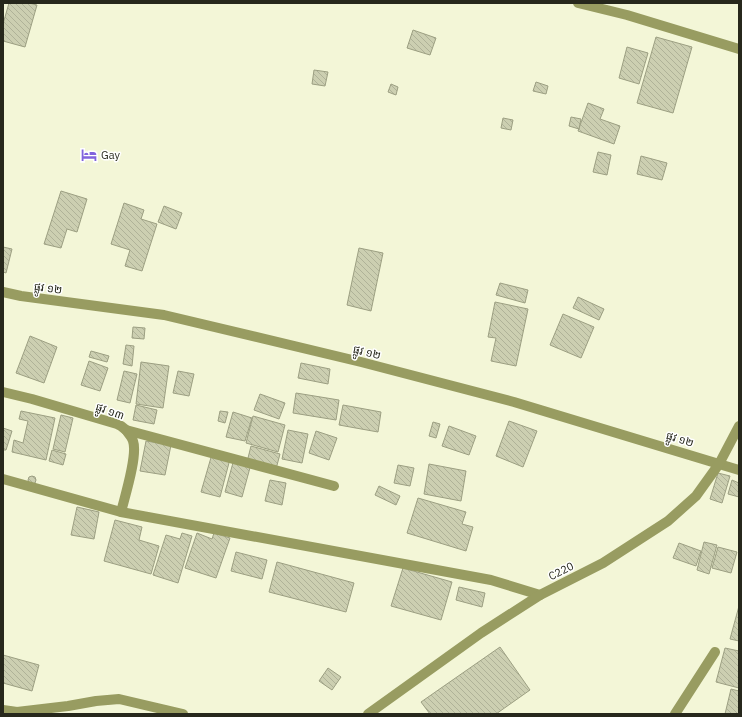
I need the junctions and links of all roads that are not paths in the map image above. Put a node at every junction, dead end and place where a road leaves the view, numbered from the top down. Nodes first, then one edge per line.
1 (578, 3) edge
2 (739, 49) edge
3 (3, 292) edge
4 (3, 392) edge
5 (739, 426) edge
6 (126, 430) junction
7 (719, 464) junction
8 (739, 470) edge
9 (3, 479) edge
10 (334, 486) dead end
11 (121, 512) junction
12 (540, 595) junction
13 (715, 652) dead end
14 (3, 710) edge
15 (183, 714) edge
16 (368, 714) edge
17 (675, 714) edge

1 - 2 street
3 - 7 street, ផ្លូវ ១២
4 - 6 street, ផ្លូវ ១៣
5 - 7 street, C220
6 - 10 street
6 - 11 street, ផ្លូវ ១៣
7 - 8 street, ផ្លូវ ១២
7 - 12 street, C220
9 - 11 street
11 - 12 street
12 - 16 street, C220
13 - 17 street
14 - 15 street

